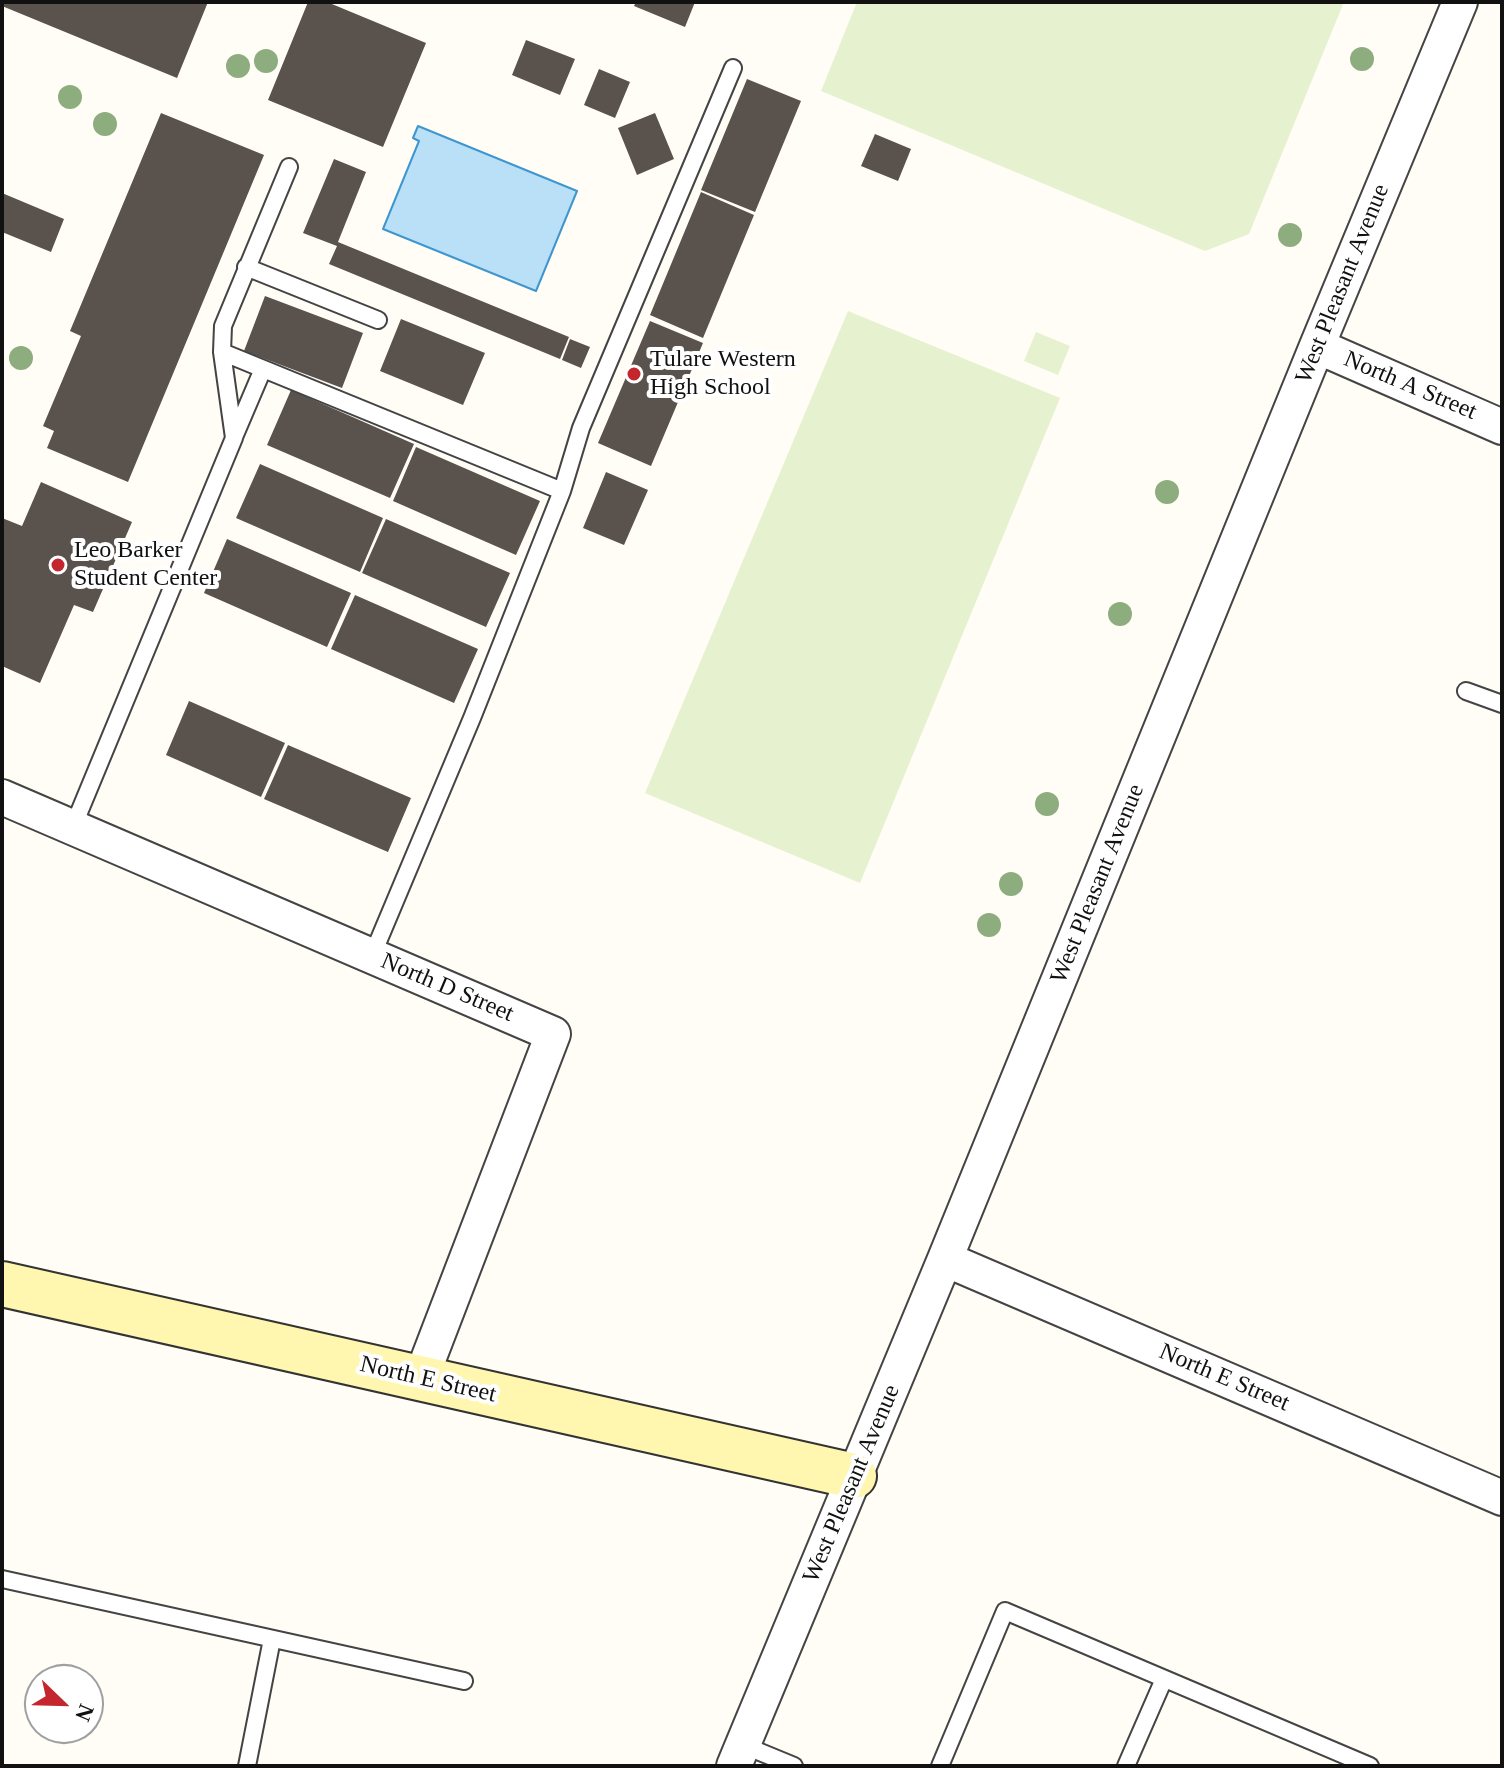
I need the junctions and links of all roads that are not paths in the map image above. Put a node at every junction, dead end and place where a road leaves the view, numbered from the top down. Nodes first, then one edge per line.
1 (1460, 2) edge
2 (733, 68) dead end
3 (289, 167) dead end
4 (246, 267) junction
5 (378, 320) dead end
6 (1317, 346) junction
7 (222, 352) junction
8 (263, 369) junction
9 (1502, 427) edge
10 (234, 438) junction
11 (562, 491) junction
12 (1466, 691) dead end
13 (1502, 704) edge
14 (2, 797) edge
15 (73, 827) junction
16 (372, 956) junction
17 (945, 1259) junction
18 (2, 1284) edge
19 (421, 1378) junction
20 (854, 1476) junction
21 (1502, 1498) edge
22 (2, 1579) edge
23 (272, 1639) junction
24 (1164, 1679) junction
25 (464, 1681) dead end
26 (739, 1755) edge
27 (247, 1766) edge
28 (794, 1766) edge
29 (940, 1766) edge
30 (1126, 1766) edge
31 (1370, 1766) edge

1 - 6 street, West Pleasant Avenue
2 - 11 lane
3 - 4 lane
4 - 5 lane
4 - 7 lane
6 - 9 street, North A Street
6 - 17 street, West Pleasant Avenue
7 - 8 lane
7 - 10 lane
8 - 10 lane
8 - 11 lane
10 - 15 lane
11 - 16 lane
12 - 13 lane
14 - 15 street, North D Street
15 - 16 street, North D Street
16 - 19 street, North D Street
17 - 20 street, West Pleasant Avenue
17 - 21 street, North E Street
18 - 19 street, North E Street
19 - 20 street, North E Street
20 - 26 street, West Pleasant Avenue
22 - 23 lane
23 - 25 lane
23 - 27 lane
24 - 29 lane
24 - 30 lane
24 - 31 lane
26 - 28 lane

